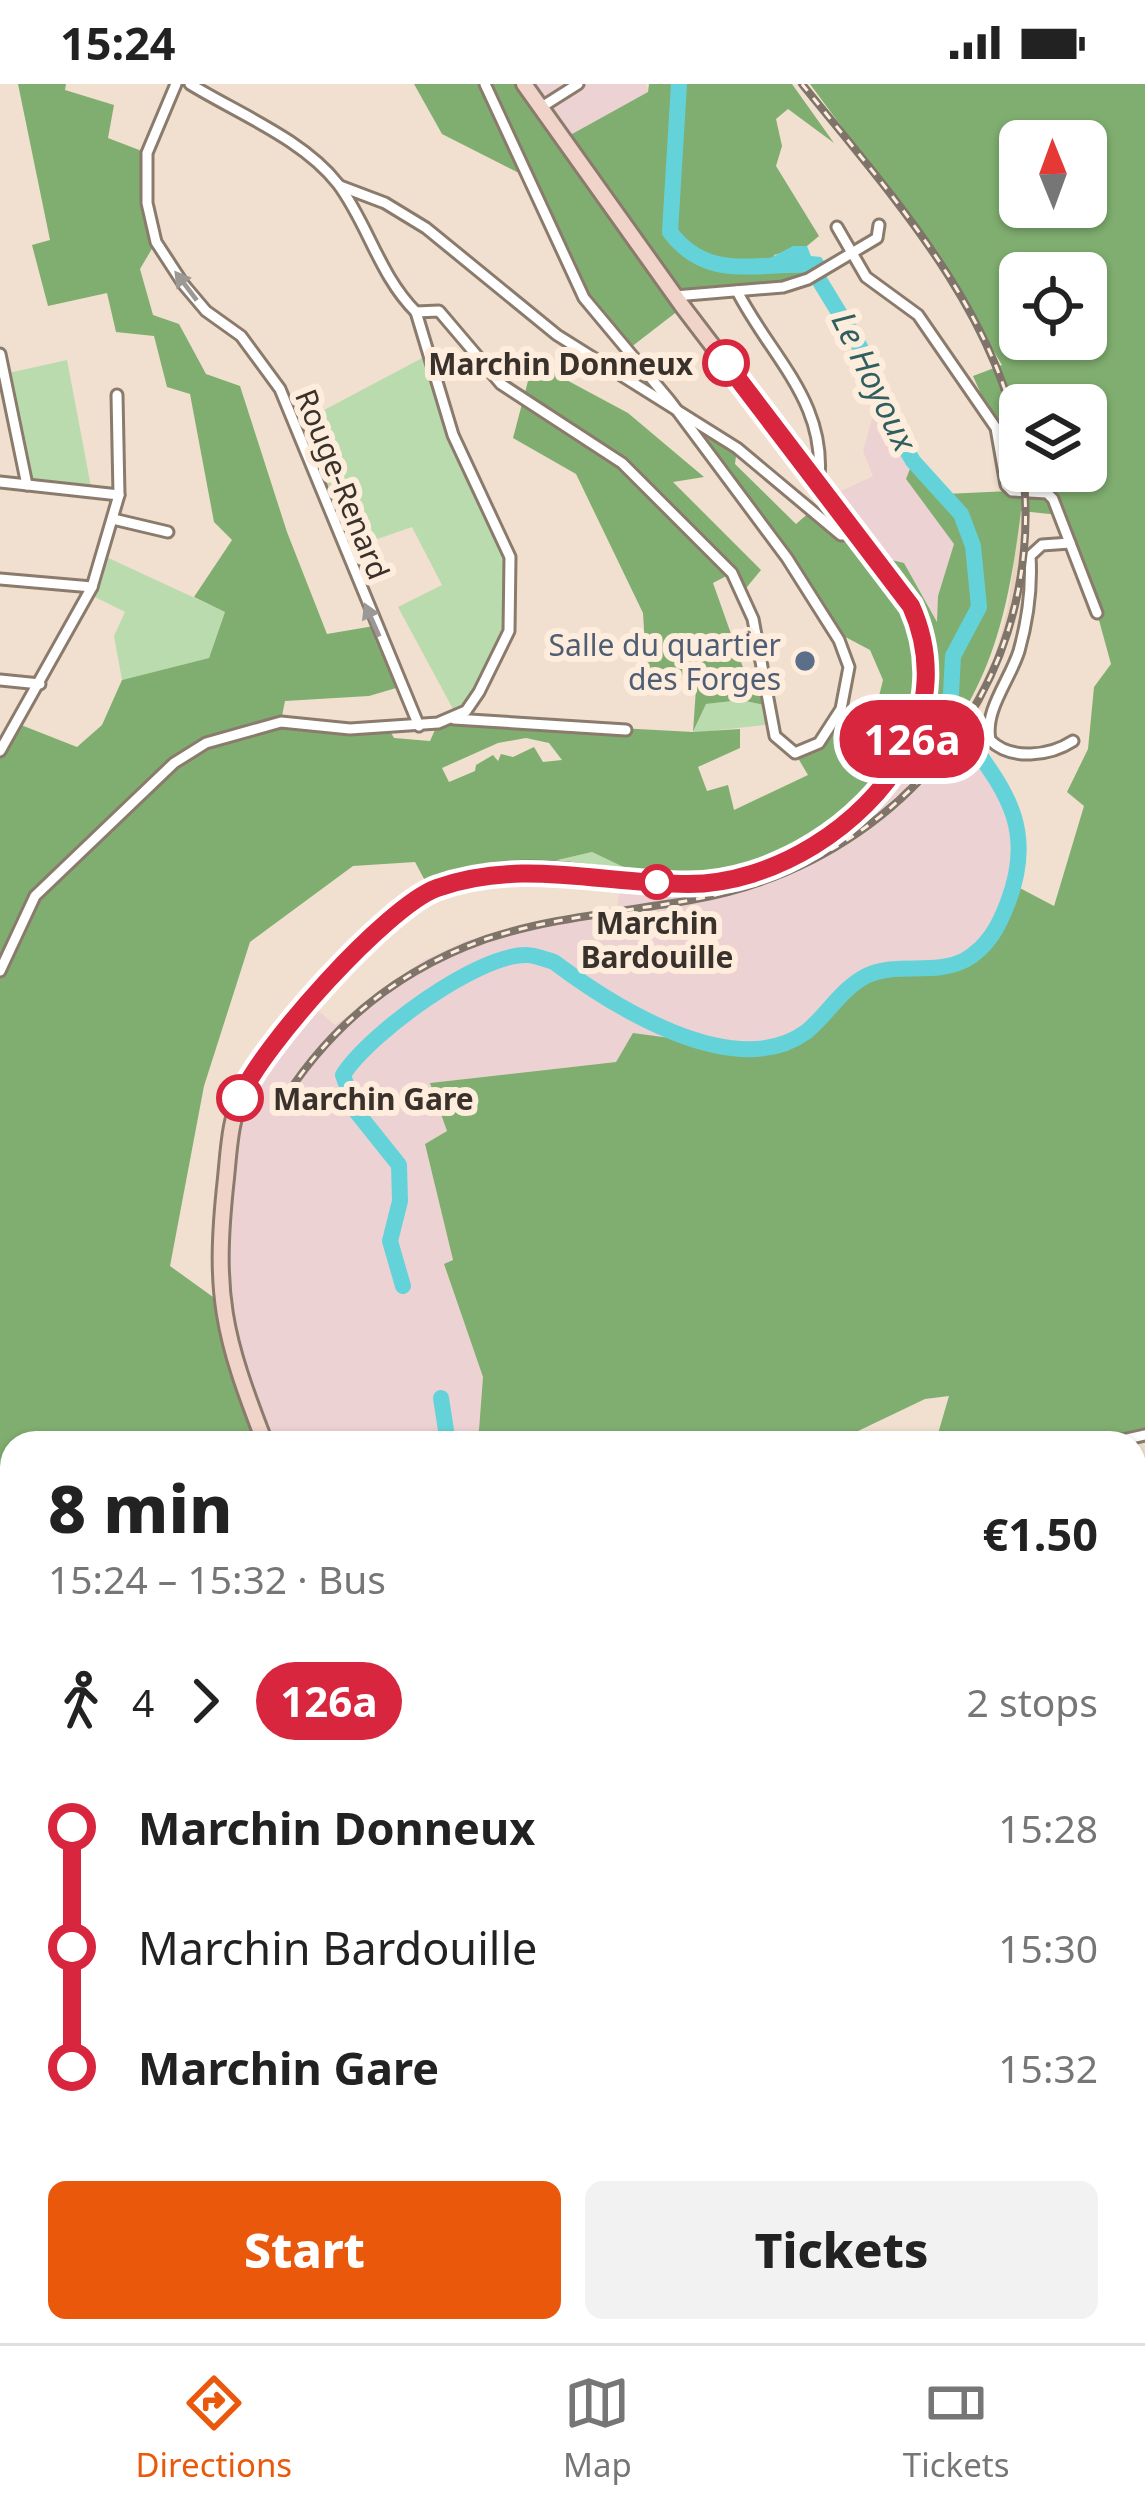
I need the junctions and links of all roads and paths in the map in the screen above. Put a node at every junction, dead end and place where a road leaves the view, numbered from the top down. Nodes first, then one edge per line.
1 (176, 84) edge
2 (190, 84) edge
3 (485, 84) edge
4 (524, 84) edge
5 (572, 86) edge
6 (540, 108) junction
7 (340, 186) junction
8 (879, 225) dead end
9 (837, 227) dead end
10 (853, 250) junction
11 (737, 291) junction
12 (675, 296) junction
13 (416, 312) junction
14 (0, 354) edge
15 (117, 395) dead end
16 (677, 414) junction
17 (0, 482) edge
18 (27, 485) junction
19 (818, 487) junction
20 (119, 495) junction
21 (113, 519) junction
22 (168, 532) dead end
23 (854, 534) junction
24 (1070, 543) junction
25 (0, 579) edge
26 (92, 587) junction
27 (1097, 613) dead end
28 (0, 680) edge
29 (40, 684) junction
30 (454, 718) junction
31 (419, 726) junction
32 (626, 730) dead end
33 (1073, 741) dead end
34 (0, 752) edge
35 (0, 971) edge
36 (260, 1431) edge

31 -> 1 street, Rouge-Renard
2 - 7 street
3 - 16 street
4 - 6 main road
5 - 6 street
6 - 12 main road
7 - 13 street
7 - 16 street
8 - 10 street
9 - 10 street
10 - 11 street
10 - 24 street
11 - 12 street
11 - 19 street
12 - 19 main road
13 - 16 street
13 - 30 street
14 - 18 street
15 - 20 street
16 - 23 street
17 - 18 street
18 - 20 street
19 - 23 main road
20 - 21 street
21 - 22 street
21 - 26 street
23 - 36 main road
24 - 27 street
24 - 33 street
25 - 26 street
26 - 29 street
28 - 29 street
29 - 34 street
30 - 31 street
30 - 32 street
31 - 35 street

